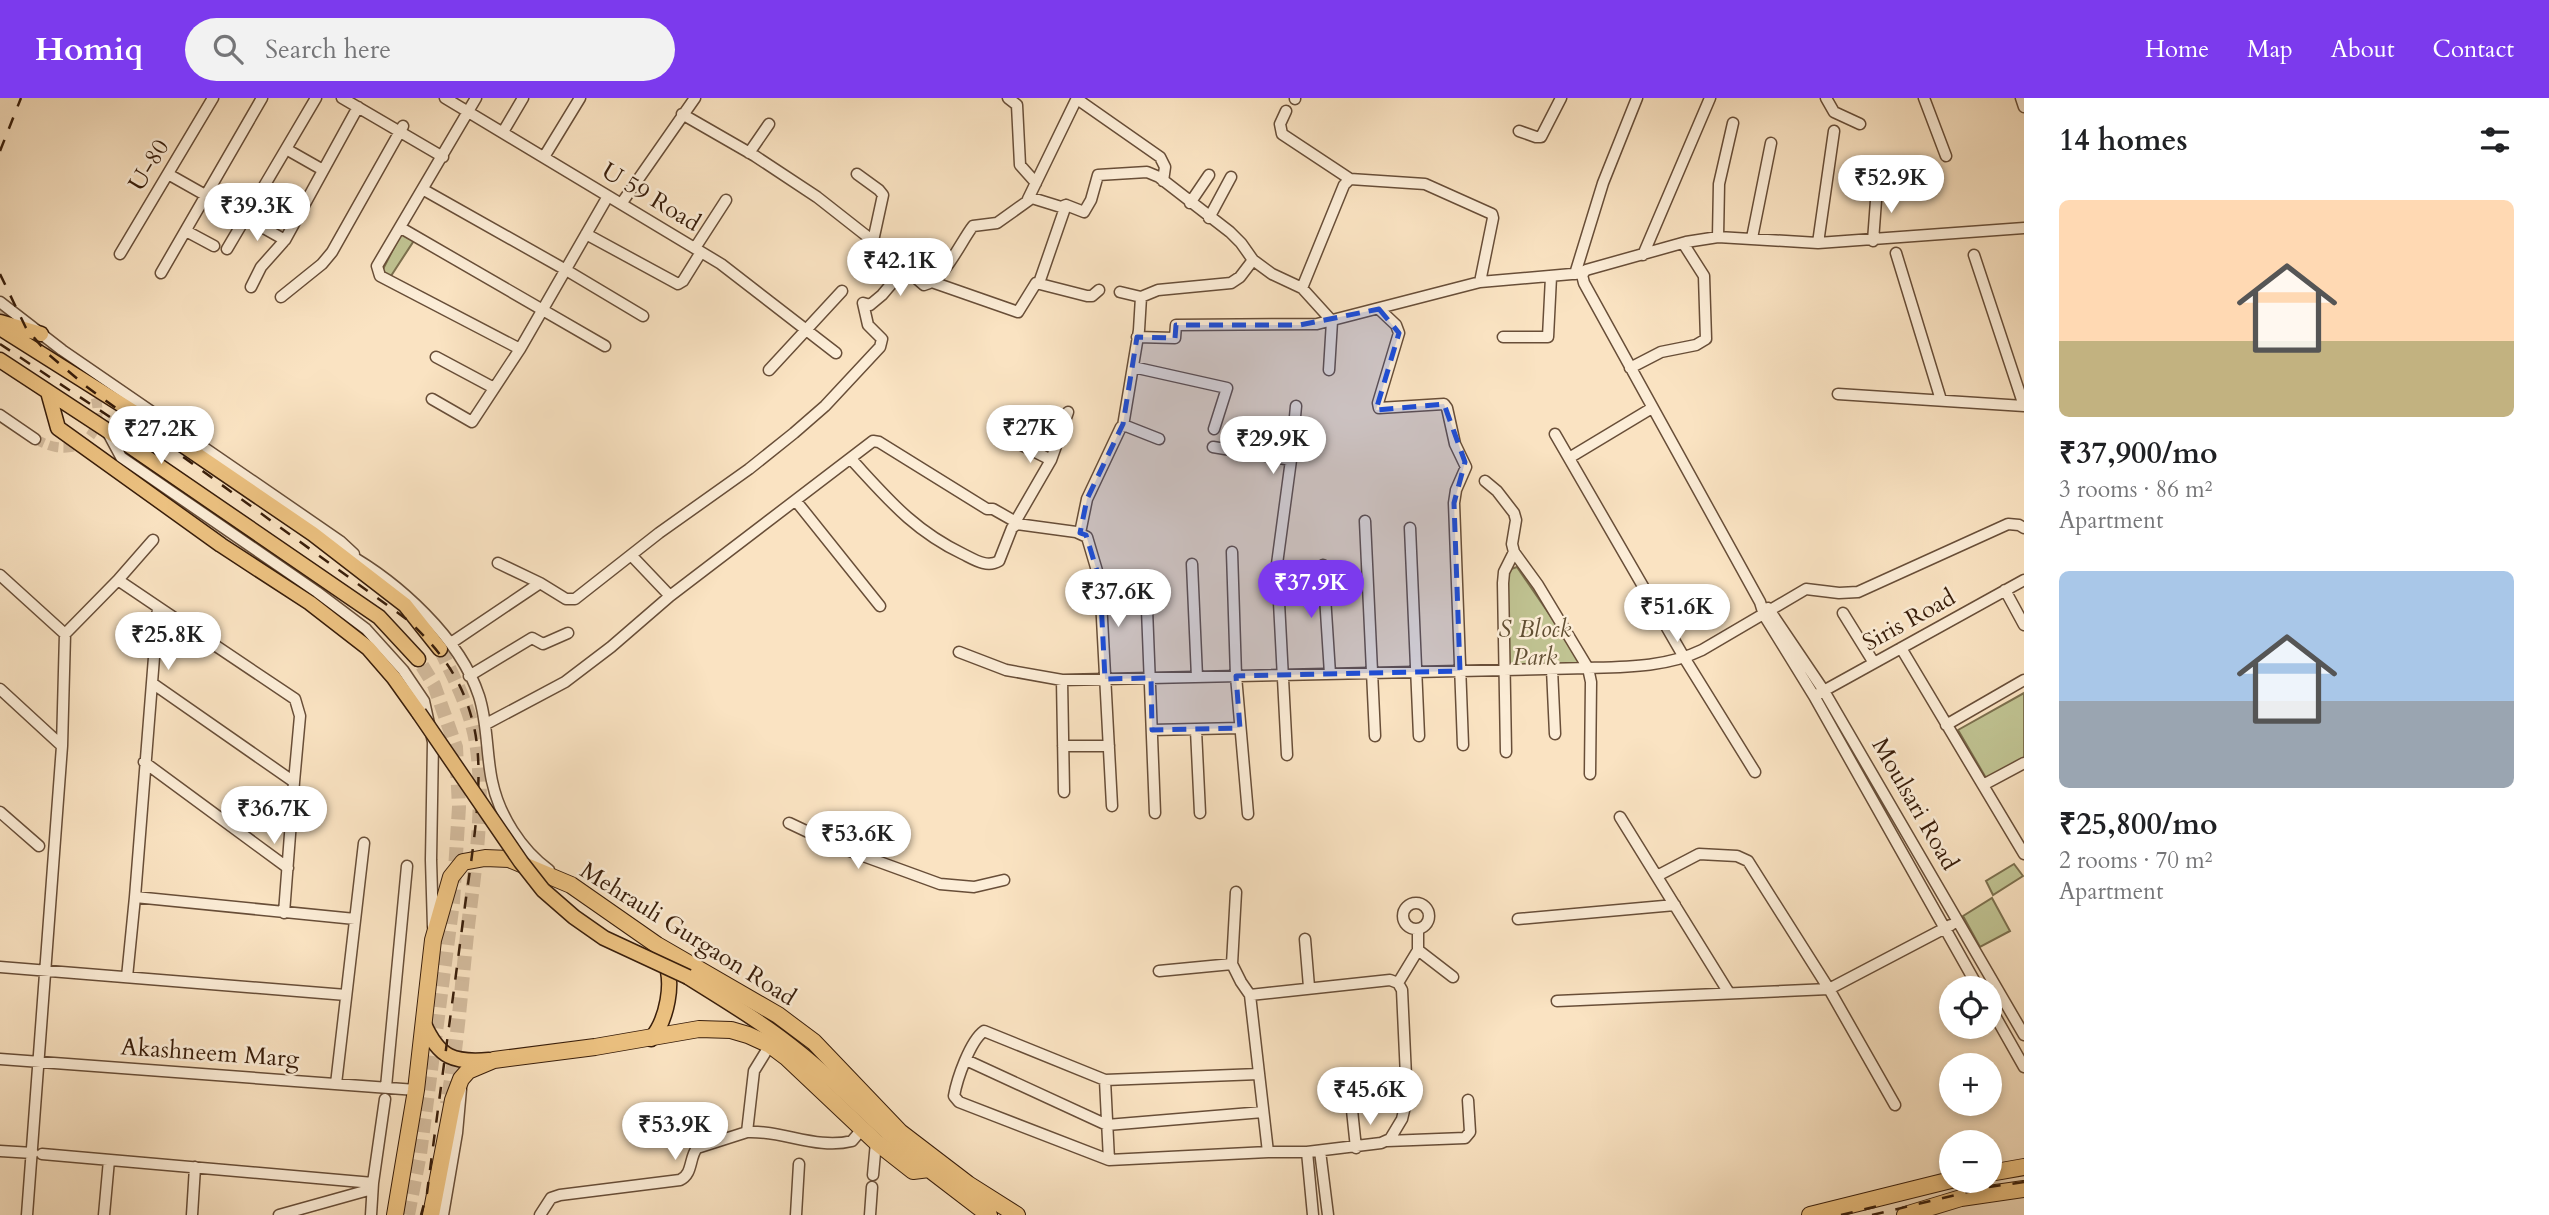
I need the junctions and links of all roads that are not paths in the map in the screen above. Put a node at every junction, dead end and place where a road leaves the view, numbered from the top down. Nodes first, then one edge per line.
1 (213, 98) edge
2 (262, 98) edge
3 (316, 98) edge
4 (342, 98) edge
5 (445, 98) edge
6 (476, 98) edge
7 (523, 98) edge
8 (580, 98) edge
9 (695, 98) edge
10 (1008, 98) edge
11 (1561, 98) edge
12 (1637, 98) edge
13 (1710, 98) edge
14 (1826, 98) edge
15 (1924, 98) edge
16 (2021, 98) edge
17 (1077, 99) edge
18 (356, 103) edge
19 (2024, 107) edge
20 (468, 111) junction
21 (1286, 111) dead end
22 (682, 114) junction
23 (1733, 123) dead end
24 (769, 124) dead end
25 (1860, 124) dead end
26 (401, 128) junction
27 (1519, 131) dead end
28 (1834, 131) dead end
29 (503, 132) junction
30 (1771, 143) dead end
31 (286, 149) junction
32 (749, 153) junction
33 (444, 154) junction
34 (1947, 156) dead end
35 (544, 157) junction
36 (323, 170) junction
37 (168, 174) junction
38 (857, 174) dead end
39 (1209, 175) dead end
40 (1231, 177) dead end
41 (1350, 179) junction
42 (1163, 181) junction
43 (1036, 183) junction
44 (1877, 187) dead end
45 (424, 190) junction
46 (205, 196) junction
47 (608, 196) junction
48 (1028, 199) junction
49 (726, 200) dead end
50 (1191, 203) junction
51 (621, 204) junction
52 (1066, 205) junction
53 (246, 218) junction
54 (1209, 218) junction
55 (401, 228) junction
56 (2024, 229) edge
57 (186, 231) junction
58 (586, 234) junction
59 (1718, 237) junction
60 (1752, 238) junction
61 (285, 240) junction
62 (873, 241) junction
63 (1873, 241) junction
64 (1683, 243) junction
65 (1818, 243) junction
66 (214, 246) dead end
67 (227, 248) dead end
68 (698, 250) junction
69 (1896, 253) dead end
70 (120, 254) dead end
71 (1974, 254) dead end
72 (1643, 255) junction
73 (1253, 260) junction
74 (904, 269) junction
75 (566, 270) junction
76 (161, 274) dead end
77 (1551, 277) junction
78 (1580, 277) junction
79 (932, 282) junction
80 (1480, 282) junction
81 (1039, 283) junction
82 (251, 287) dead end
83 (1302, 288) junction
84 (1099, 290) dead end
85 (842, 291) dead end
86 (1120, 292) dead end
87 (281, 296) dead end
88 (1141, 297) junction
89 (0, 302) edge
90 (1379, 309) junction
91 (543, 310) junction
92 (643, 316) dead end
93 (1332, 321) junction
94 (0, 322) edge
95 (0, 328) edge
96 (805, 329) junction
97 (41, 334) junction
98 (1137, 337) junction
99 (1503, 337) dead end
100 (605, 346) dead end
101 (520, 349) junction
102 (836, 353) dead end
103 (436, 356) dead end
104 (0, 360) edge
105 (1133, 367) junction
106 (1630, 368) junction
107 (769, 370) dead end
108 (1329, 370) dead end
109 (494, 388) junction
110 (48, 392) junction
111 (1838, 394) dead end
112 (432, 398) dead end
113 (1941, 400) junction
114 (1296, 406) dead end
115 (2024, 406) edge
116 (1652, 408) junction
117 (1068, 412) dead end
118 (0, 415) edge
119 (1123, 426) junction
120 (106, 429) junction
121 (1214, 429) dead end
122 (994, 431) dead end
123 (1555, 434) dead end
124 (35, 439) tunnel mouth
125 (1159, 439) dead end
126 (1213, 447) dead end
127 (218, 457) junction
128 (1569, 458) junction
129 (851, 459) junction
130 (1051, 460) junction
131 (1291, 460) junction
132 (226, 475) junction
133 (1485, 481) dead end
134 (796, 500) junction
135 (1365, 521) dead end
136 (1015, 523) junction
137 (1410, 528) dead end
138 (2024, 528) edge
139 (1080, 533) junction
140 (313, 534) junction
141 (153, 540) dead end
142 (1232, 552) dead end
143 (1514, 552) junction
144 (631, 555) junction
145 (364, 563) junction
146 (498, 563) dead end
147 (1192, 564) dead end
148 (1323, 565) dead end
149 (0, 575) edge
150 (118, 580) junction
151 (2024, 580) edge
152 (540, 583) junction
153 (2005, 590) junction
154 (670, 596) junction
155 (880, 606) dead end
156 (158, 607) junction
157 (1147, 609) dead end
158 (1768, 613) junction
159 (1843, 614) dead end
160 (2024, 625) edge
161 (568, 633) dead end
162 (65, 635) junction
163 (445, 646) junction
164 (1901, 648) junction
165 (959, 652) dead end
166 (418, 659) tunnel mouth
167 (1685, 659) junction
168 (1874, 663) junction
169 (1588, 668) junction
170 (1552, 669) junction
171 (1504, 670) junction
172 (1460, 671) junction
173 (1415, 672) junction
174 (1374, 673) junction
175 (1330, 674) junction
176 (1282, 675) junction
177 (469, 676) junction
178 (1236, 676) junction
179 (1197, 677) junction
180 (1151, 678) junction
181 (1105, 679) junction
182 (1062, 680) junction
183 (2024, 680) edge
184 (152, 683) junction
185 (0, 689) edge
186 (1819, 693) junction
187 (486, 724) junction
188 (1946, 725) junction
189 (1240, 728) junction
190 (1152, 730) junction
191 (1196, 730) junction
192 (1555, 734) dead end
193 (1375, 736) dead end
194 (1419, 736) dead end
195 (1463, 745) dead end
196 (62, 746) junction
197 (1063, 746) junction
198 (1109, 746) junction
199 (1506, 752) dead end
200 (1287, 755) dead end
201 (144, 762) junction
202 (2024, 763) edge
203 (1755, 772) dead end
204 (1590, 774) dead end
205 (294, 782) junction
206 (1983, 785) junction
207 (1064, 792) dead end
208 (1889, 802) junction
209 (1112, 806) dead end
210 (1877, 808) junction
211 (0, 811) edge
212 (1155, 813) dead end
213 (1199, 813) dead end
214 (1248, 814) dead end
215 (1620, 817) dead end
216 (789, 823) dead end
217 (364, 843) dead end
218 (39, 846) dead end
219 (2024, 854) edge
220 (407, 866) dead end
221 (288, 868) junction
222 (1657, 876) junction
223 (1004, 880) dead end
224 (571, 885) junction
225 (1236, 892) dead end
226 (135, 898) junction
227 (1675, 905) junction
228 (284, 913) junction
229 (355, 919) junction
230 (1518, 919) dead end
231 (1959, 921) junction
232 (1945, 928) junction
233 (1418, 930) dead end
234 (1305, 939) dead end
235 (433, 940) junction
236 (657, 945) junction
237 (1418, 950) junction
238 (1232, 964) junction
239 (0, 967) edge
240 (46, 971) junction
241 (1159, 971) dead end
242 (1972, 976) edge
243 (1987, 976) edge
244 (127, 977) junction
245 (1453, 977) dead end
246 (1398, 983) junction
247 (1309, 988) junction
248 (1829, 989) junction
249 (1729, 993) junction
250 (346, 995) junction
251 (1250, 995) junction
252 (1557, 1001) dead end
253 (2002, 1002) edge
254 (424, 1024) junction
255 (2002, 1029) edge
256 (2024, 1035) edge
257 (651, 1039) junction
258 (770, 1045) junction
259 (0, 1059) edge
260 (966, 1059) junction
261 (494, 1060) junction
262 (40, 1061) junction
263 (2024, 1068) edge
264 (1259, 1074) junction
265 (461, 1079) junction
266 (1105, 1080) junction
267 (337, 1084) junction
268 (386, 1087) junction
269 (416, 1090) junction
270 (385, 1099) dead end
271 (1468, 1100) dead end
272 (1895, 1105) dead end
273 (1352, 1110) dead end
274 (1263, 1112) junction
275 (1107, 1125) junction
276 (863, 1129) junction
277 (747, 1132) junction
278 (1387, 1141) junction
279 (876, 1142) junction
280 (1356, 1148) junction
281 (0, 1151) edge
282 (1320, 1151) junction
283 (1268, 1152) junction
284 (1307, 1152) junction
285 (37, 1153) junction
286 (108, 1160) junction
287 (1109, 1160) junction
288 (799, 1164) dead end
289 (195, 1167) junction
290 (2024, 1167) edge
291 (929, 1169) junction
292 (2002, 1171) edge
293 (373, 1183) junction
294 (1939, 1183) edge
295 (2024, 1189) edge
296 (1835, 1213) edge
297 (27, 1215) edge
298 (104, 1215) edge
299 (192, 1215) edge
300 (279, 1215) edge
301 (371, 1215) edge
302 (395, 1215) edge
303 (431, 1215) edge
304 (443, 1215) edge
305 (540, 1215) edge
306 (796, 1215) edge
307 (870, 1215) edge
308 (989, 1215) edge
309 (1017, 1215) edge
310 (1313, 1215) edge
311 (1328, 1215) edge
312 (1810, 1215) edge
313 (1905, 1215) edge

1 - 37 street, U-80
2 - 46 street
3 - 31 street
4 - 18 street
5 - 20 street, U 59 Road
6 - 20 street
7 - 29 street
8 - 35 street
9 - 22 street
10 - 43 street
11 - 27 street
12 - 78 street
13 - 72 street
14 - 25 street
15 - 34 street
16 - 19 street
17 - 42 street
17 - 43 street
18 - 26 street
18 - 36 street
20 - 29 street, U 59 Road
20 - 33 street
21 - 41 street
22 - 32 street
22 - 51 street
23 - 59 street
24 - 32 street
26 - 33 street
26 - 87 street
28 - 65 street
29 - 35 street, U 59 Road
30 - 60 street
31 - 36 street
31 - 53 street
32 - 62 street
33 - 45 street
35 - 47 street, U 59 Road
36 - 61 street
37 - 46 street
37 - 70 street, U-80
38 - 62 street
39 - 50 street
40 - 54 street
41 - 80 street
41 - 83 street
42 - 50 street
42 - 52 street
43 - 48 street
44 - 63 street
45 - 55 street
45 - 75 street
46 - 53 street
46 - 57 street
47 - 51 street, U 59 Road
47 - 58 street
48 - 52 street
48 - 79 street
49 - 68 street
50 - 54 street
51 - 68 street, U 59 Road
52 - 81 street
53 - 61 street
53 - 67 street
54 - 73 street
55 - 91 street
55 - 101 street
56 - 63 street
57 - 66 street
57 - 76 street
58 - 68 street
58 - 75 street
59 - 60 street
59 - 64 street
60 - 65 street
61 - 82 street
62 - 74 street
63 - 65 street
64 - 72 street
64 - 106 street
68 - 96 street, U 59 Road
69 - 113 street
71 - 115 street
72 - 78 street
73 - 83 street
73 - 88 street
74 - 79 street
74 - 144 street
75 - 91 street
75 - 92 street
77 - 78 street
77 - 80 street
77 - 99 street
78 - 106 street, Moulsari Road
79 - 81 street
80 - 90 street
81 - 84 street
83 - 93 street
85 - 96 street
86 - 88 street
88 - 98 street
89 - 97 street
90 - 93 street
90 - 172 street
91 - 100 street
91 - 101 street
93 - 98 street
93 - 108 street
94 - 97 main road
95 - 132 main road
96 - 102 street, U 59 Road
96 - 107 street
97 - 127 street
98 - 105 street
101 - 109 street
103 - 109 street
104 - 110 main road
105 - 119 street
105 - 121 street
106 - 116 street, Moulsari Road
109 - 112 street
110 - 120 main road
110 - 291 main road, bridge
111 - 113 street
113 - 115 street
114 - 131 street
116 - 128 street
116 - 158 street, Moulsari Road
117 - 130 street
118 - 124 street
119 - 125 street
119 - 139 street
120 - 166 main road
120 - 235 street
122 - 130 street
123 - 128 street
126 - 131 street
127 - 132 main road
127 - 145 street
128 - 167 street
129 - 134 street
129 - 136 street
129 - 136 street
130 - 136 street
131 - 176 street
132 - 140 main road
133 - 143 street
134 - 154 street
134 - 155 street
135 - 174 street
136 - 139 street
137 - 173 street
138 - 158 street
139 - 181 street
140 - 145 street
140 - 163 main road
141 - 150 street
142 - 178 street
143 - 169 street
143 - 171 street
144 - 152 street
144 - 154 street
145 - 163 street
146 - 152 street
147 - 179 street
148 - 175 street
149 - 162 street
150 - 156 street
150 - 162 street
151 - 153 street, Siris Road
152 - 163 street
153 - 160 street
153 - 164 street, Siris Road
154 - 187 street
156 - 184 street
156 - 205 street
157 - 180 street
158 - 167 street
158 - 186 street, Moulsari Road
159 - 168 street
161 - 177 street
162 - 196 street
163 - 177 street
164 - 168 street, Siris Road
164 - 188 street
165 - 182 street
167 - 169 street
167 - 203 street
168 - 186 street, Siris Road
169 - 170 street
169 - 204 street
170 - 171 street
170 - 192 street
171 - 172 street
171 - 199 street
172 - 173 street
172 - 195 street
173 - 174 street
173 - 194 street
174 - 175 street
174 - 193 street
175 - 176 street
176 - 178 street
176 - 200 street
177 - 187 street
178 - 179 street
178 - 189 street
179 - 180 street
180 - 181 street
180 - 190 street
181 - 182 street
181 - 198 street
182 - 197 street
183 - 188 street
184 - 201 street
184 - 205 street
185 - 196 street
186 - 208 street, Moulsari Road
186 - 210 street, Moulsari Road
187 - 224 street
188 - 206 street
189 - 191 street
189 - 214 street
190 - 191 street
190 - 212 street
191 - 213 street
196 - 240 street
197 - 198 street
197 - 207 street
198 - 209 street
201 - 221 street
201 - 226 street
202 - 206 street
205 - 221 street
206 - 219 street
208 - 210 street
208 - 231 street, Moulsari Road
210 - 232 street, Moulsari Road
211 - 218 street
215 - 222 street
216 - 223 street
217 - 229 street
220 - 268 street
221 - 228 street
222 - 227 street
222 - 248 street
224 - 235 highway, Mehrauli Gurgaon Road
224 - 236 highway, Mehrauli Gurgaon Road
225 - 238 street
226 - 228 street
226 - 244 street
227 - 230 street
227 - 249 street
228 - 229 street
229 - 250 street
231 - 232 street
231 - 243 street, Moulsari Road
232 - 242 street, Moulsari Road
232 - 248 street
233 - 237 street
234 - 247 street
235 - 254 highway, Mehrauli Gurgaon Road
236 - 257 main road
236 - 309 highway, Mehrauli Gurgaon Road
237 - 245 street
237 - 246 street
238 - 241 street
238 - 251 street
239 - 240 street
240 - 244 street
240 - 262 street
244 - 250 street
246 - 247 street
246 - 278 street
247 - 251 street
248 - 249 street
248 - 272 street
249 - 252 street
250 - 267 street
251 - 264 street
253 - 256 street, Moulsari Road
254 - 261 main road
254 - 269 highway, Mehrauli Gurgaon Road
255 - 263 street
257 - 258 highway, Mehrauli Gurgaon Road
257 - 261 highway, Mehrauli Gurgaon Road
258 - 276 highway, Mehrauli Gurgaon Road
258 - 277 street
259 - 262 street, Akashneem Marg
260 - 266 street
260 - 275 street
260 - 287 street
261 - 265 highway, Mehrauli Gurgaon Road
262 - 267 street, Akashneem Marg
262 - 285 street
264 - 266 street
264 - 274 street
265 - 303 highway
265 - 304 street
266 - 275 street
267 - 268 street, Akashneem Marg
268 - 269 street, Akashneem Marg
269 - 302 highway, Mehrauli Gurgaon Road
270 - 293 street
271 - 278 street
273 - 280 street
274 - 275 street
274 - 283 street
275 - 287 street
276 - 277 street
276 - 279 highway, Mehrauli Gurgaon Road
277 - 305 street
278 - 280 street
279 - 291 highway, Mehrauli Gurgaon Road
279 - 307 street
280 - 282 street
281 - 285 street
282 - 284 street
282 - 311 street
283 - 284 street
283 - 287 street
284 - 310 street
285 - 286 street
285 - 297 street
286 - 289 street
286 - 298 street
288 - 306 street
289 - 293 street
289 - 299 street
290 - 292 highway
291 - 308 highway, Mehrauli Gurgaon Road
293 - 300 street
293 - 301 street
294 - 296 highway
295 - 313 highway
296 - 312 highway

